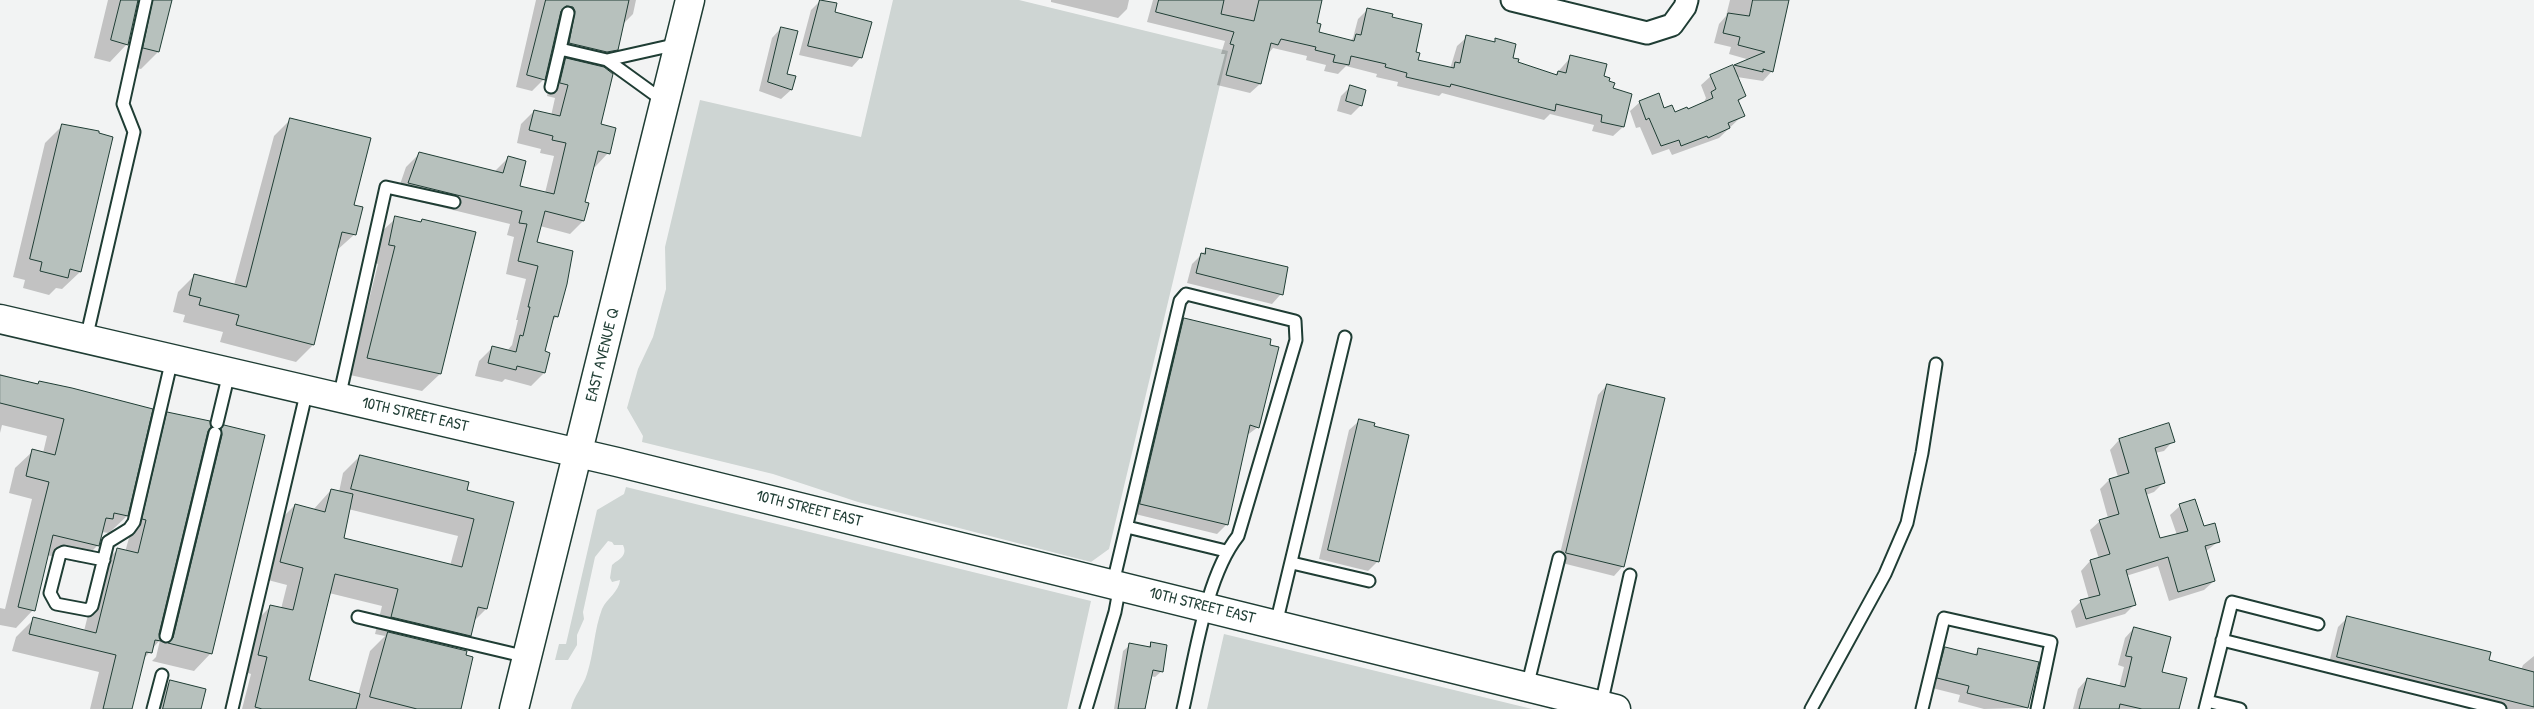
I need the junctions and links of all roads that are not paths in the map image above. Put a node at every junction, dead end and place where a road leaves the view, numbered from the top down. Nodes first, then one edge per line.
1 (146, 0) edge
2 (690, 0) edge
3 (1512, 0) edge
4 (1687, 0) edge
5 (568, 13) dead end
6 (680, 43) junction
7 (560, 49) junction
8 (607, 60) junction
9 (551, 87) dead end
10 (665, 102) junction
11 (454, 202) dead end
12 (0, 319) edge
13 (1345, 337) dead end
14 (86, 339) junction
15 (172, 359) junction
16 (1936, 364) dead end
17 (230, 372) junction
18 (307, 390) junction
19 (338, 398) junction
20 (578, 453) junction
21 (1126, 527) junction
22 (1226, 551) junction
23 (1559, 558) dead end
24 (104, 560) junction
25 (1292, 563) junction
26 (1630, 575) dead end
27 (1369, 581) dead end
28 (1116, 584) junction
29 (1207, 607) junction
30 (358, 617) dead end
31 (1276, 624) junction
32 (2318, 624) dead end
33 (166, 636) dead end
34 (2222, 640) junction
35 (527, 657) junction
36 (162, 675) dead end
37 (1527, 687) junction
38 (2206, 705) edge
39 (1609, 707) edge
40 (153, 709) edge
41 (232, 709) edge
42 (514, 709) edge
43 (1086, 709) edge
44 (1183, 709) edge
45 (1811, 709) edge
46 (1922, 709) edge
47 (2037, 709) edge
48 (2240, 709) edge
49 (2500, 709) edge

1 - 14 lane
2 - 6 main road, EAST AVENUE Q
3 - 4 street
5 - 7 lane
6 - 8 lane
6 - 10 main road, EAST AVENUE Q
7 - 8 lane
7 - 9 lane
8 - 10 lane
10 - 20 main road, EAST AVENUE Q
11 - 19 lane
12 - 14 main road, 10TH STREET EAST
13 - 25 lane
14 - 15 main road, 10TH STREET EAST
15 - 17 main road, 10TH STREET EAST
15 - 24 lane
16 - 45 lane
17 - 18 main road, 10TH STREET EAST
17 - 33 lane
18 - 19 main road, 10TH STREET EAST
18 - 41 lane
19 - 20 main road, 10TH STREET EAST
20 - 28 main road, 10TH STREET EAST
20 - 35 main road, EAST AVENUE Q
21 - 22 lane
21 - 22 lane
21 - 28 lane
22 - 29 lane
23 - 37 lane
24 - 24 lane
25 - 27 lane
25 - 31 lane
26 - 39 lane
28 - 29 main road, 10TH STREET EAST
28 - 43 lane
29 - 31 main road, 10TH STREET EAST
29 - 44 lane
30 - 35 lane
31 - 37 main road, 10TH STREET EAST
32 - 34 lane
34 - 38 lane
34 - 49 lane
35 - 42 main road, EAST AVENUE Q
36 - 40 lane
37 - 39 main road, 10TH STREET EAST
38 - 48 lane
46 - 47 lane

